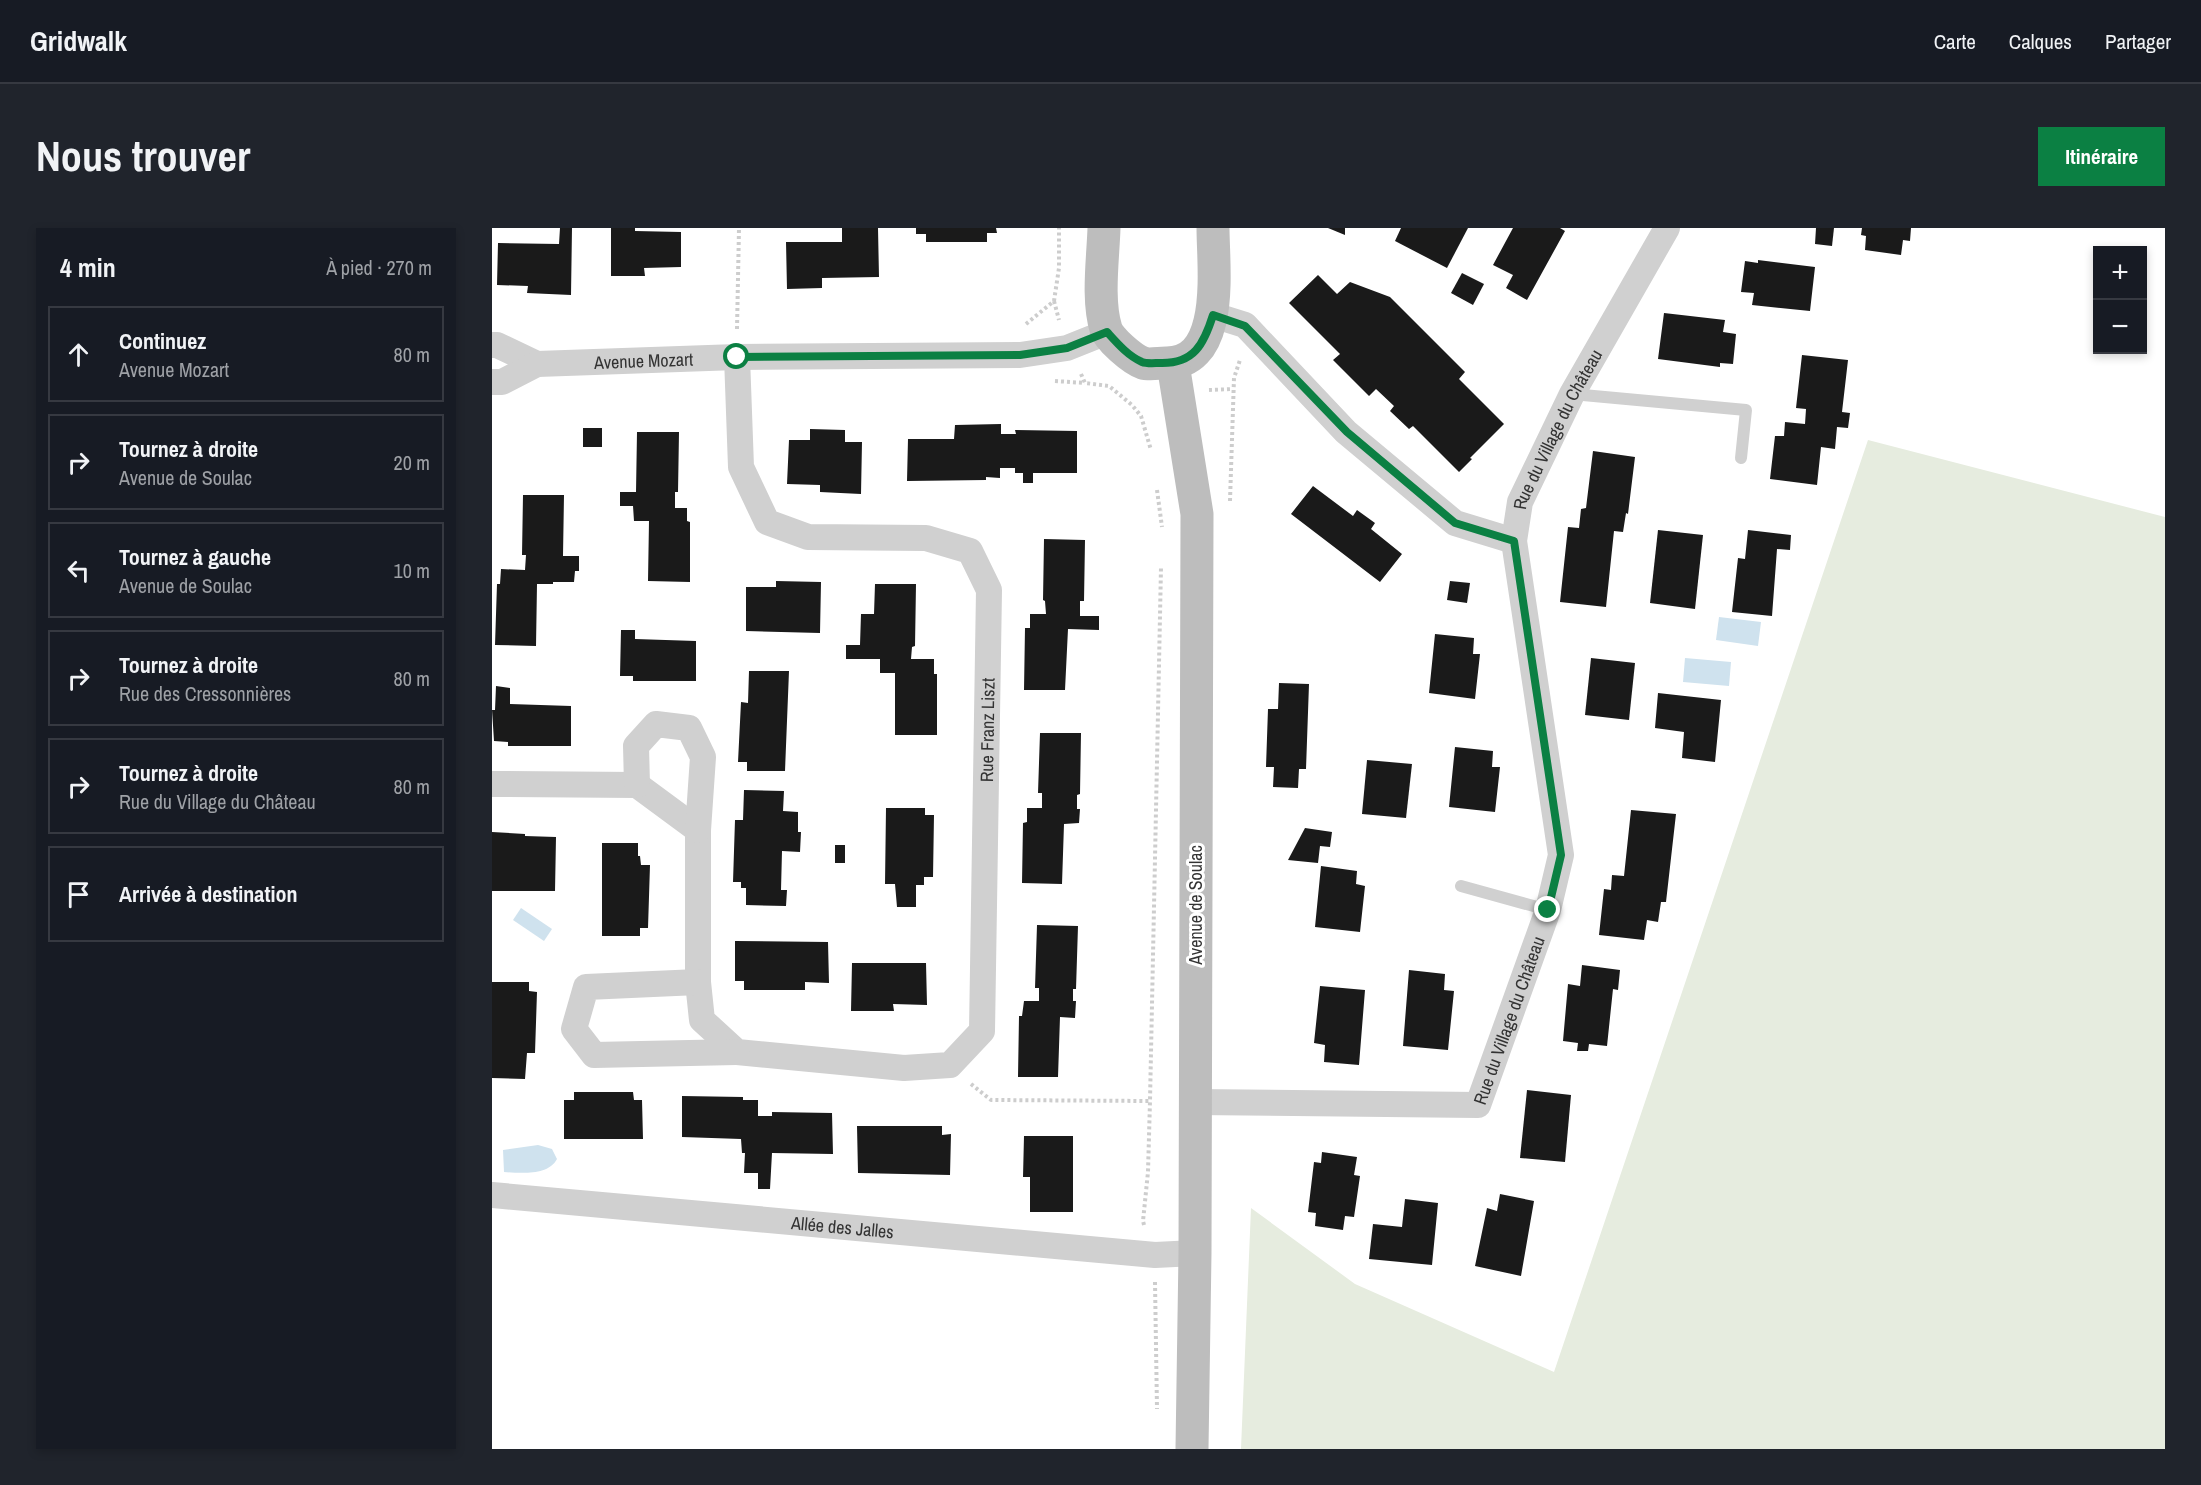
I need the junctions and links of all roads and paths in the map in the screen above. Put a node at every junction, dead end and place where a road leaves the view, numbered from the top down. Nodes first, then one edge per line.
1 (739, 228) edge
2 (1059, 228) edge
3 (1104, 228) edge
4 (1213, 228) edge
5 (1667, 228) edge
6 (1054, 301) junction
7 (1213, 315) junction
8 (1107, 332) junction
9 (492, 345) edge
10 (1067, 348) junction
11 (1001, 356) junction
12 (737, 357) junction
13 (537, 364) junction
14 (1173, 364) junction
15 (492, 382) edge
16 (1572, 394) junction
17 (1151, 453) dead end
18 (1741, 458) dead end
19 (1156, 483) dead end
20 (1162, 529) dead end
21 (1514, 541) junction
22 (1161, 564) dead end
23 (492, 784) edge
24 (637, 785) junction
25 (698, 830) junction
26 (1461, 886) dead end
27 (1548, 910) junction
28 (698, 982) junction
29 (737, 1052) junction
30 (950, 1065) junction
31 (1150, 1101) junction
32 (1194, 1102) junction
33 (492, 1195) edge
34 (1195, 1253) junction
35 (1155, 1255) junction
36 (1157, 1415) dead end
37 (1192, 1449) edge

1 - 12 path
2 - 6 path
3 - 8 main road
4 - 7 main road
5 - 16 street, Rue du Village du Château
6 - 10 path
6 - 11 path
7 - 14 main road
7 - 21 street
8 - 10 street, Avenue Mozart
8 - 14 main road
9 - 13 street, Avenue Mozart
10 - 11 street, Avenue Mozart
10 - 17 path
11 - 12 street, Avenue Mozart
12 - 13 street, Avenue Mozart
12 - 30 street, Rue Franz Liszt
13 - 15 street, Avenue Mozart
14 - 32 main road, Avenue de Soulac
16 - 18 lane
16 - 21 street, Rue du Village du Château
19 - 20 path
21 - 27 street, Rue du Village du Château
22 - 31 path
23 - 24 street
24 - 25 street
24 - 25 street
25 - 28 street
26 - 27 lane
27 - 32 street, Rue du Village du Château
28 - 29 street
28 - 29 street
29 - 30 street
30 - 31 path
31 - 35 path
32 - 34 main road, Avenue de Soulac
33 - 35 street, Allée des Jalles
34 - 35 street, Allée des Jalles
34 - 37 main road, Avenue de Soulac
35 - 36 path

